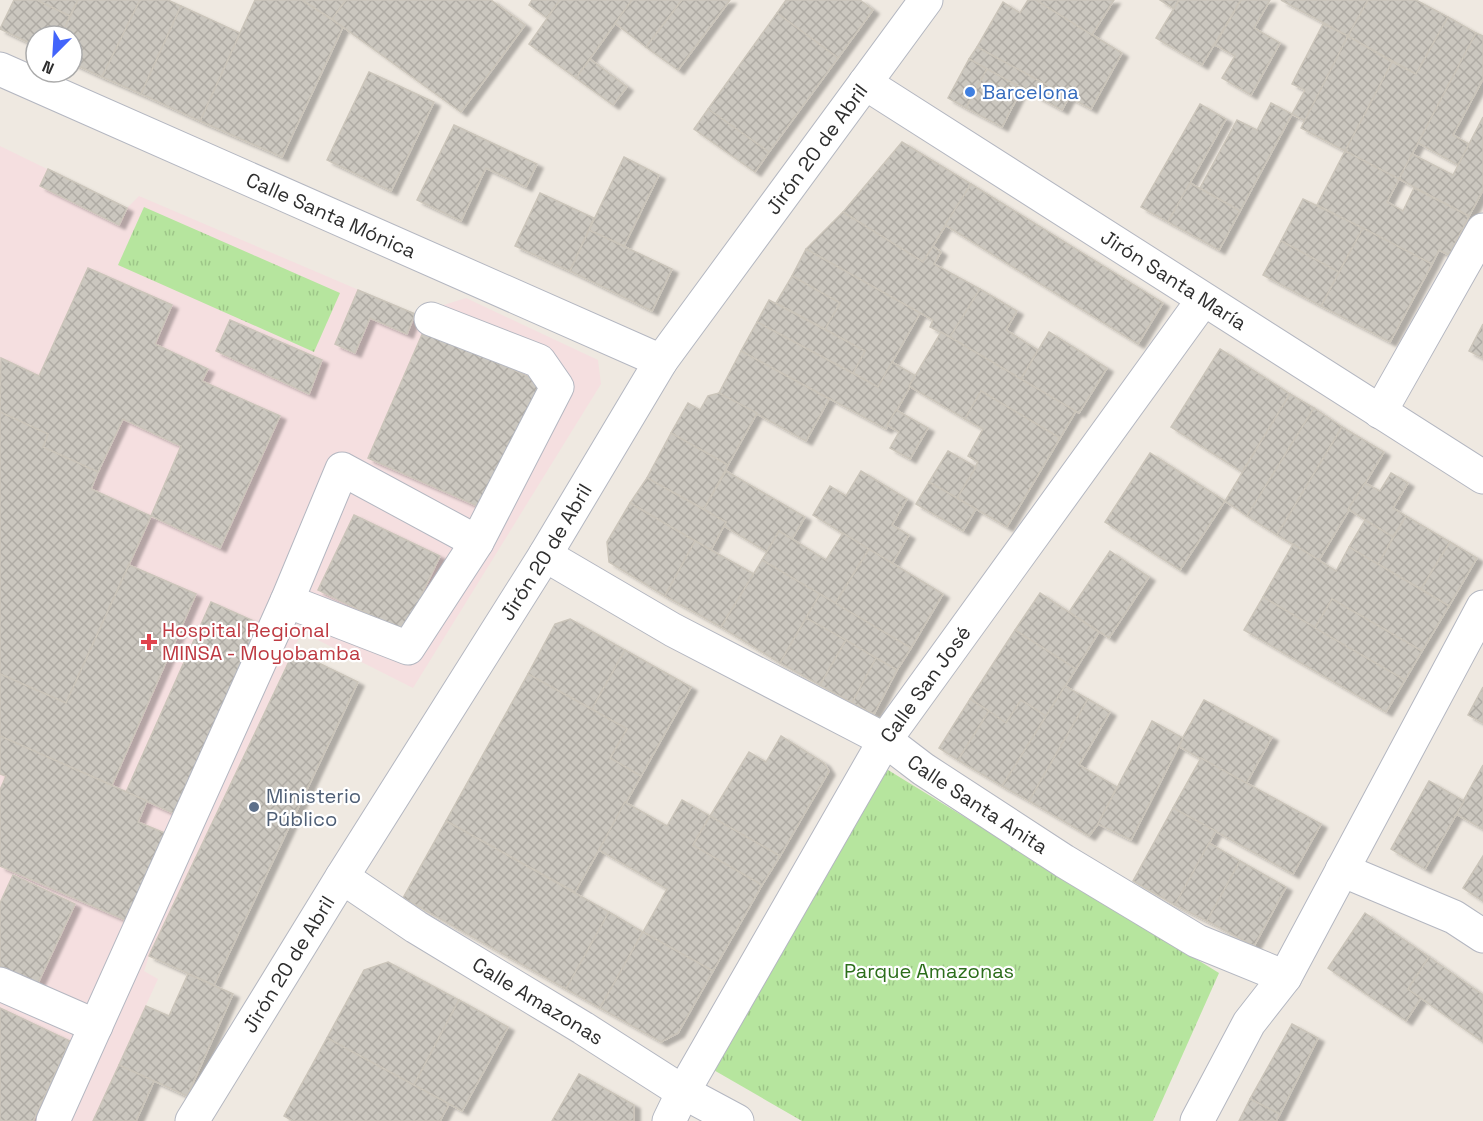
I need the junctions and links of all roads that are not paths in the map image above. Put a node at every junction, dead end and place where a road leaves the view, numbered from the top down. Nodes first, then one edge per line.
1 (925, 1) edge
2 (0, 69) edge
3 (865, 83) junction
4 (1483, 230) edge
5 (1203, 300) junction
6 (431, 319) dead end
7 (662, 361) junction
8 (1380, 412) junction
9 (1483, 477) edge
10 (477, 542) junction
11 (545, 555) junction
12 (287, 601) junction
13 (1483, 607) edge
14 (885, 740) junction
15 (1342, 870) junction
16 (342, 877) junction
17 (1483, 936) edge
18 (1285, 977) junction
19 (0, 984) edge
20 (96, 1026) junction
21 (683, 1092) junction
22 (53, 1121) edge
23 (192, 1121) edge
24 (669, 1121) edge
25 (737, 1121) edge
26 (1197, 1121) edge

1 - 3 street, Jirón 20 de Abril
2 - 7 street, Calle Santa Mónica
3 - 5 street, Jirón Santa María
3 - 7 street, Jirón 20 de Abril
4 - 8 street
5 - 8 street, Jirón Santa María
5 - 14 street, Calle San José
6 - 10 street
7 - 11 street, Jirón 20 de Abril
8 - 9 street, Jirón Santa María
10 - 12 street
10 - 12 street
11 - 14 street, Calle Santa Anita
11 - 16 street, Jirón 20 de Abril
12 - 20 street
13 - 15 street
14 - 18 street, Calle Santa Anita
14 - 21 street, Calle San José
15 - 17 street
15 - 18 street
16 - 21 street, Calle Amazonas
16 - 23 street, Jirón 20 de Abril
18 - 26 street
19 - 20 street
20 - 22 street
21 - 24 street, Calle San José
21 - 25 street, Calle Amazonas

